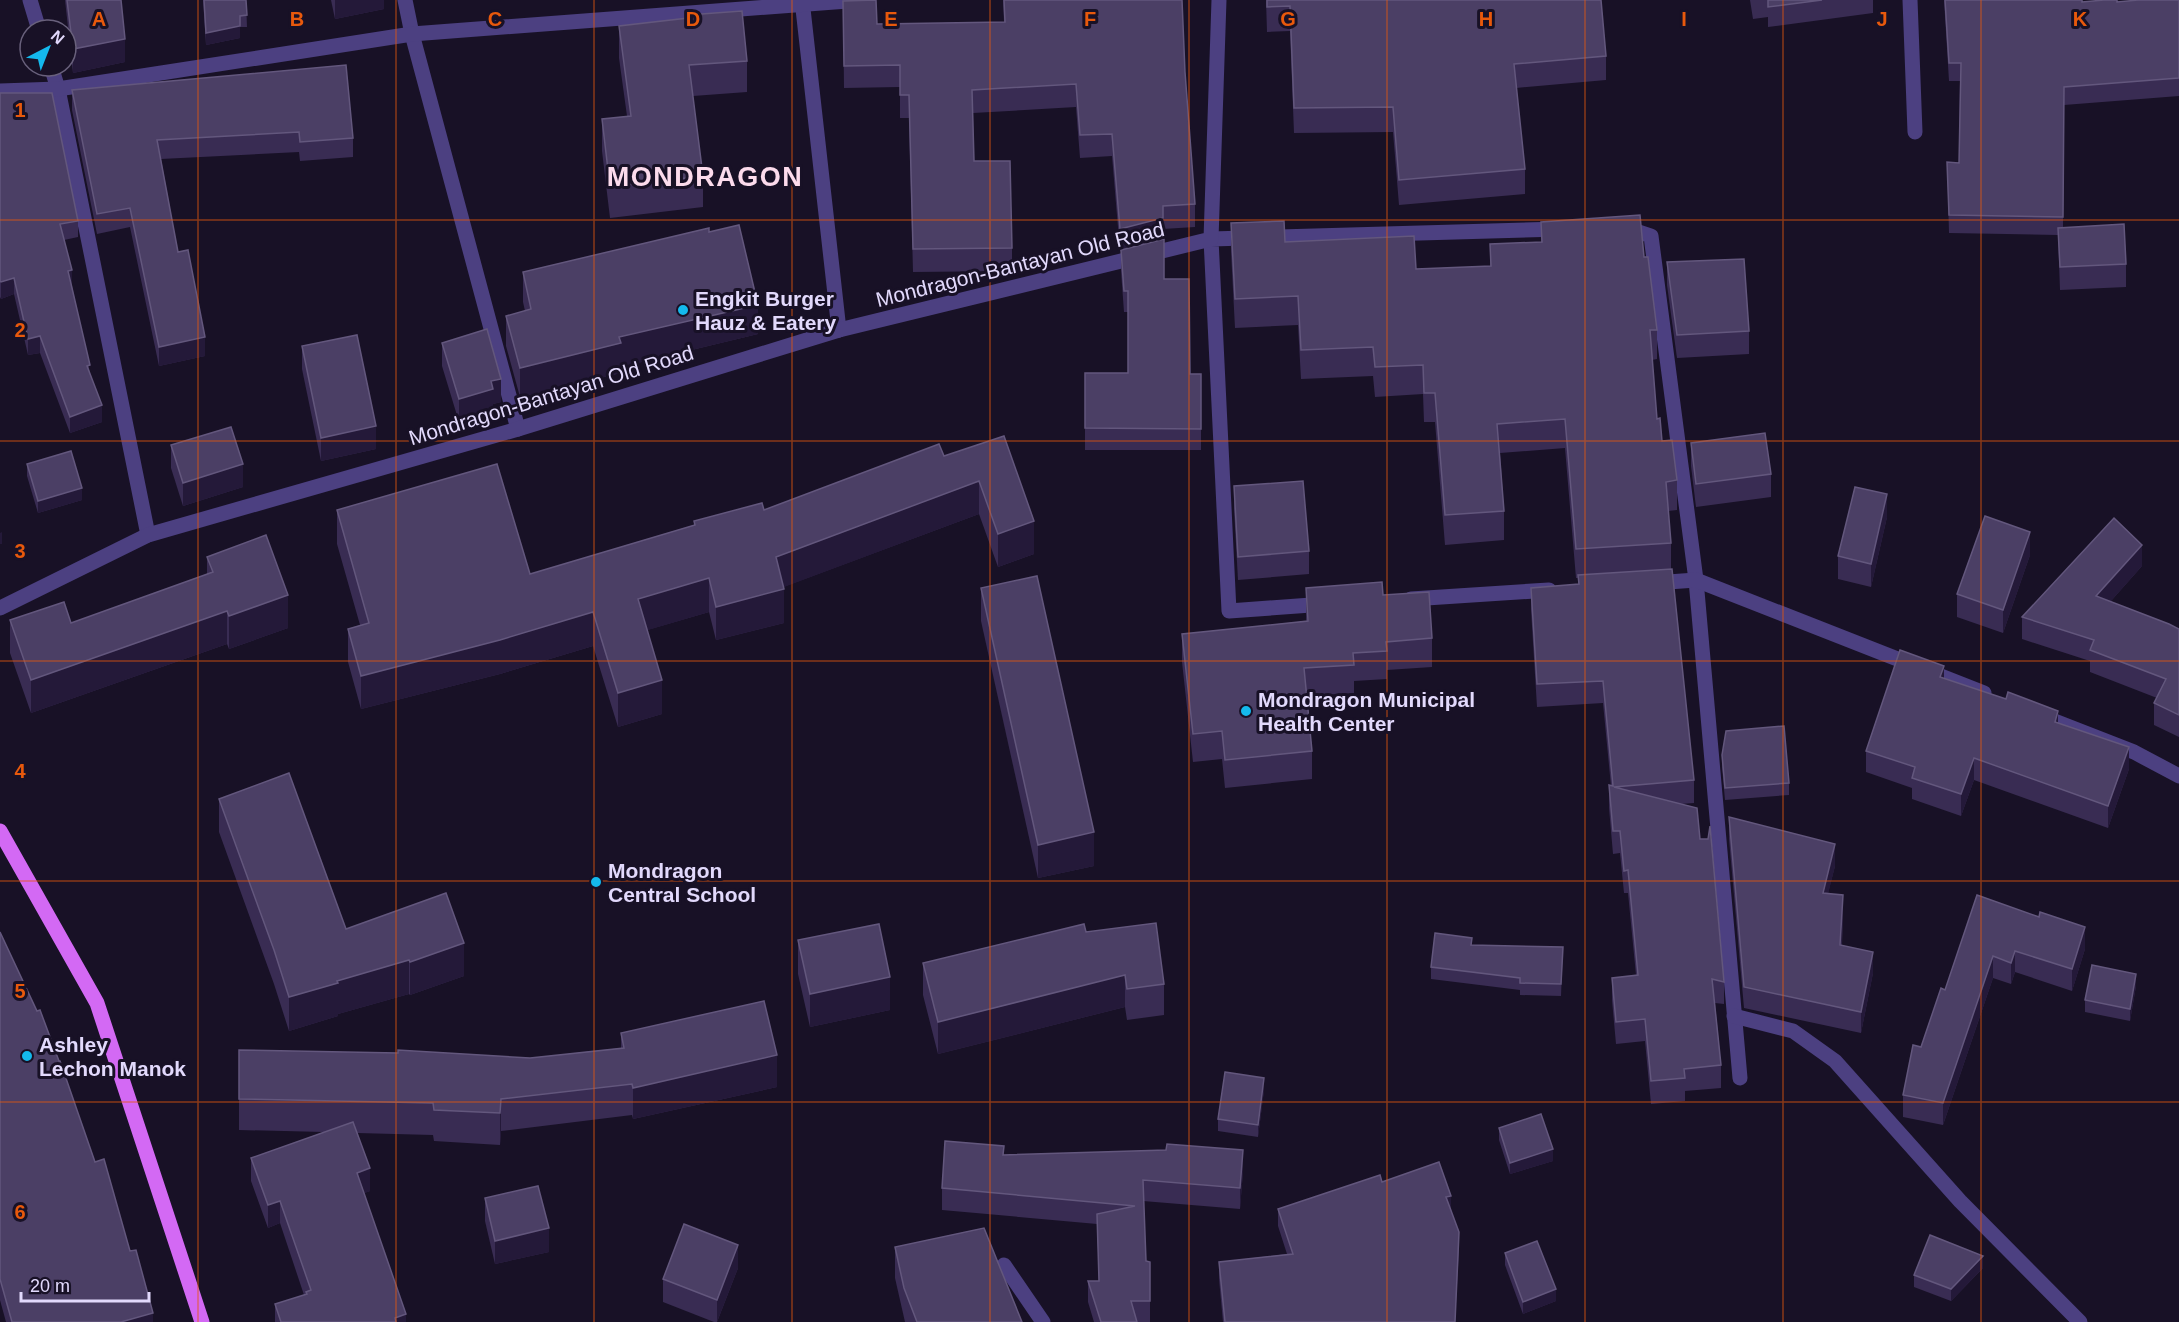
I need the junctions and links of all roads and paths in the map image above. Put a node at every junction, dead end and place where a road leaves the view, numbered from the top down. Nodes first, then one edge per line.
1 (30, 0) edge
2 (405, 0) edge
3 (861, 0) edge
4 (1219, 0) edge
5 (1910, 0) edge
6 (801, 2) edge
7 (35, 18) edge
8 (412, 34) junction
9 (55, 78) edge
10 (58, 89) junction
11 (0, 91) edge
12 (1915, 132) dead end
13 (1613, 227) edge
14 (1577, 228) edge
15 (1210, 238) junction
16 (839, 330) junction
17 (518, 429) junction
18 (148, 535) junction
19 (1696, 580) junction
20 (1638, 584) edge
21 (1568, 588) edge
22 (1392, 600) edge
23 (1346, 603) edge
24 (0, 608) edge
25 (2002, 700) edge
26 (2024, 708) edge
27 (2179, 777) edge
28 (0, 831) edge
29 (1734, 1016) junction
30 (1740, 1078) dead end
31 (1004, 1265) dead end
32 (202, 1322) edge
33 (1043, 1322) edge
34 (2080, 1322) edge

1 - 7 street
2 - 8 street
3 - 6 street
4 - 15 street
5 - 12 street
6 - 8 street
6 - 16 street
8 - 10 street
8 - 17 street
9 - 10 street
10 - 11 street
10 - 18 street
13 - 19 street
14 - 15 street, Mondragon-Bantayan Old Road
15 - 16 street, Mondragon-Bantayan Old Road
15 - 23 street
16 - 17 street, Mondragon-Bantayan Old Road
17 - 18 street, Mondragon-Bantayan Old Road
18 - 24 street, Mondragon-Bantayan Old Road
19 - 20 street
19 - 25 street
19 - 29 street
21 - 22 street
26 - 27 street
28 - 32 main road
29 - 30 street
29 - 34 street
31 - 33 street

